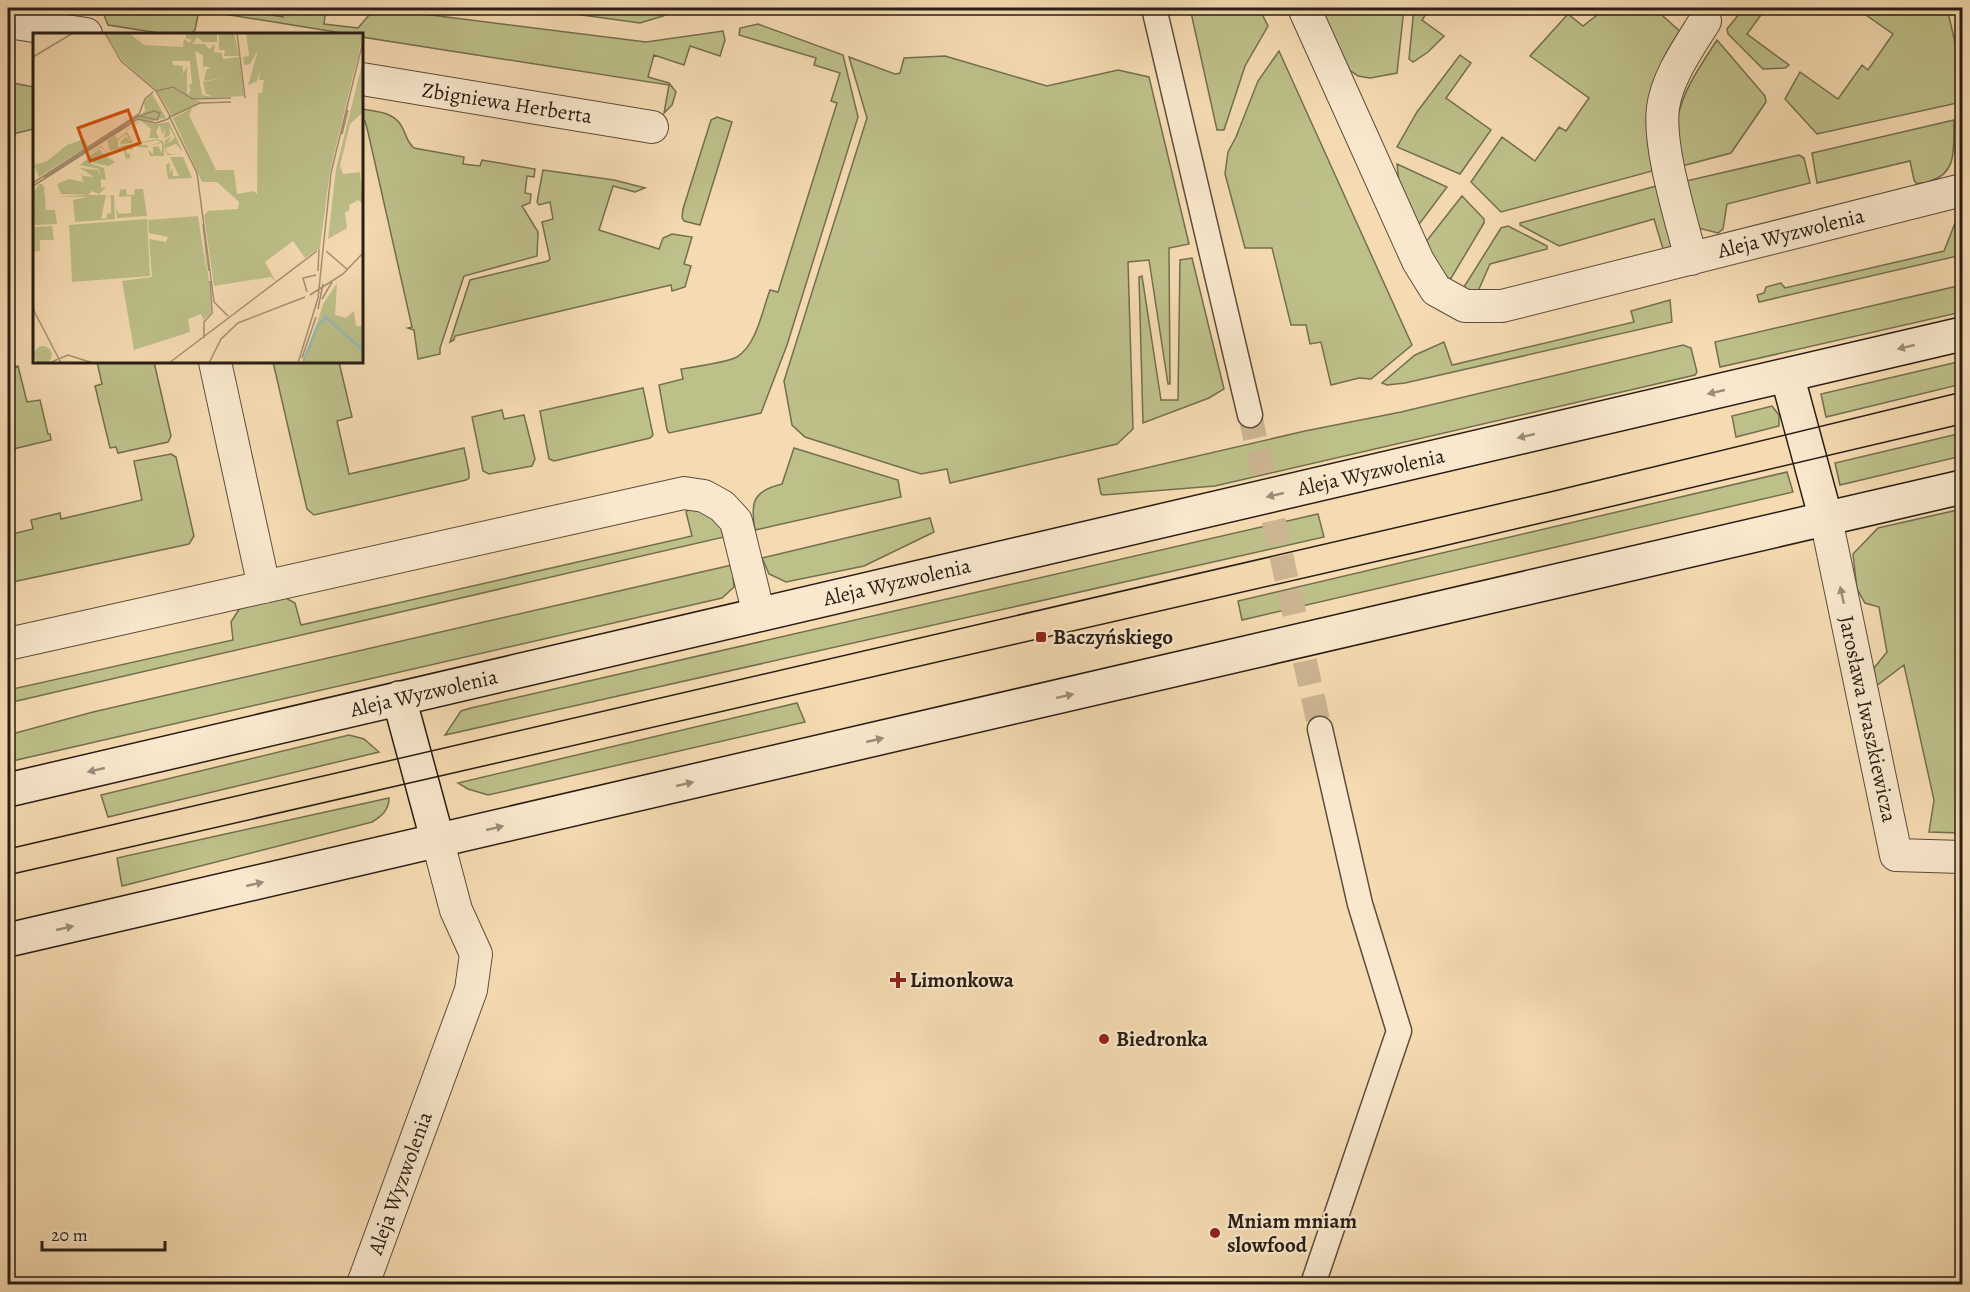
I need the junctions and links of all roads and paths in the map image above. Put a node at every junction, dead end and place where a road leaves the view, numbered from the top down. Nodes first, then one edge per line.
1 (1154, 8) edge
2 (1304, 8) edge
3 (1705, 21) dead end
4 (8, 22) edge
5 (80, 33) edge
6 (363, 79) edge
7 (652, 127) dead end
8 (1962, 190) edge
9 (1691, 259) junction
10 (1962, 334) edge
11 (215, 363) edge
12 (1787, 375) junction
13 (1250, 416) tunnel mouth
14 (1962, 487) edge
15 (1826, 519) junction
16 (264, 587) junction
17 (759, 615) junction
18 (8, 644) edge
19 (399, 698) junction
20 (1320, 729) tunnel mouth
21 (8, 790) edge
22 (438, 842) junction
23 (1962, 857) edge
24 (8, 940) edge
25 (363, 1284) edge
26 (1313, 1284) edge

1 - 13 street
2 - 9 street, Aleja Wyzwolenia
3 - 9 street
4 - 5 street
6 - 7 street, Zbigniewa Herberta
8 - 9 street, Aleja Wyzwolenia
10 -> 12 main road, Aleja Wyzwolenia
11 - 16 street
12 - 15 main road
12 -> 17 main road, Aleja Wyzwolenia
14 - 15 main road
22 -> 15 main road
23 -> 15 street, Jarosława Iwaszkiewicza
16 - 17 street
16 - 18 street
17 - 19 main road, Aleja Wyzwolenia
19 -> 21 main road, Aleja Wyzwolenia
19 - 22 main road
20 - 26 street
24 -> 22 main road
22 - 25 street, Aleja Wyzwolenia

